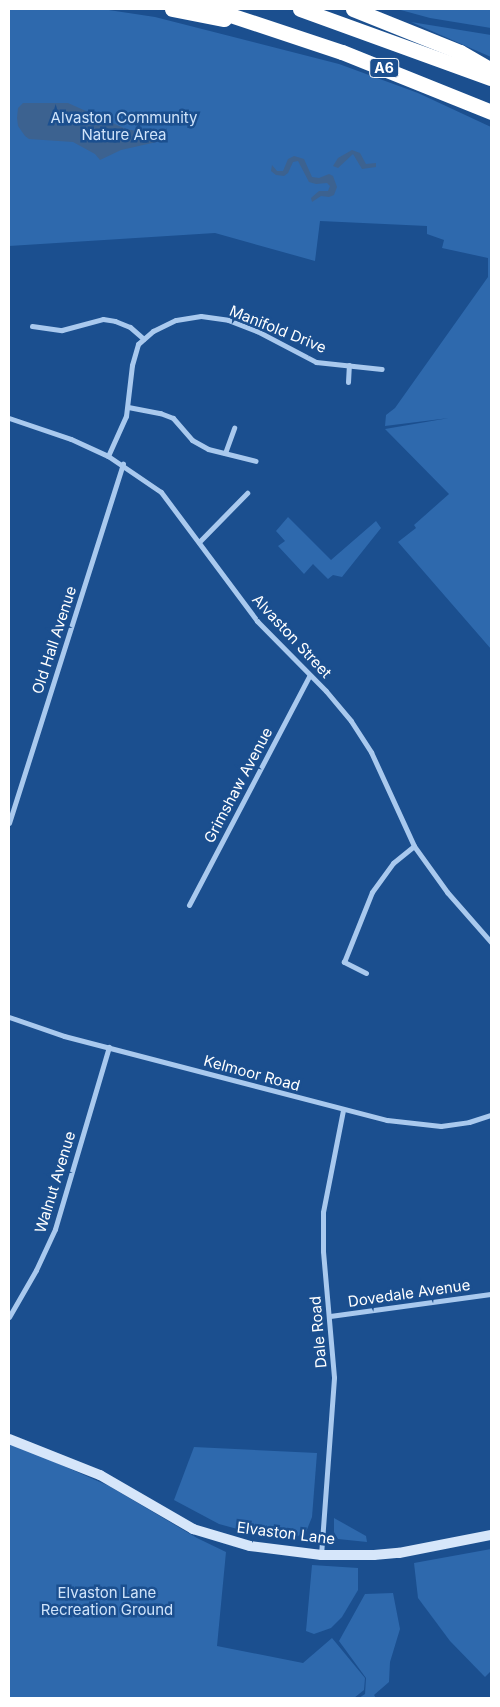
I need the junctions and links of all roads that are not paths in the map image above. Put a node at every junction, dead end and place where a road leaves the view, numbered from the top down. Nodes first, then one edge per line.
1 (172, 9) edge
2 (212, 9) edge
3 (300, 9) edge
4 (353, 9) edge
5 (274, 29) junction
6 (491, 70) edge
7 (491, 78) edge
8 (491, 112) edge
9 (32, 326) dead end
10 (144, 339) junction
11 (350, 365) junction
12 (382, 369) dead end
13 (348, 382) dead end
14 (128, 407) junction
15 (9, 418) edge
16 (234, 428) dead end
17 (225, 453) junction
18 (108, 456) junction
19 (256, 461) dead end
20 (123, 464) junction
21 (247, 492) dead end
22 (200, 542) junction
23 (309, 676) junction
24 (9, 823) edge
25 (414, 846) junction
26 (189, 905) dead end
27 (491, 942) edge
28 (366, 973) dead end
29 (9, 1017) edge
30 (109, 1047) junction
31 (343, 1110) junction
32 (491, 1115) edge
33 (491, 1294) edge
34 (330, 1316) junction
35 (9, 1317) edge
36 (9, 1439) edge
37 (491, 1535) edge
38 (321, 1554) junction

1 - 5 highway, A6
2 - 5 highway
3 - 7 highway
4 - 6 highway
5 - 8 highway, A6
9 - 10 street
10 - 11 street, Manifold Drive
10 - 14 street
11 - 12 street, Manifold Drive
11 - 13 street
14 - 17 street
14 - 18 street
15 - 18 street, Alvaston Street
16 - 17 street
17 - 19 street
18 - 20 street, Alvaston Street
20 - 22 street, Alvaston Street
20 - 24 street, Old Hall Avenue
21 - 22 street
22 - 23 street, Alvaston Street
23 - 25 street, Alvaston Street
23 - 26 street, Grimshaw Avenue
25 - 27 street, Alvaston Street
25 - 28 street
29 - 30 street, Kelmoor Road
30 - 31 street, Kelmoor Road
30 - 35 street, Walnut Avenue
31 - 32 street, Kelmoor Road
31 - 34 street, Dale Road
33 - 34 street, Dovedale Avenue
34 - 38 street, Dale Road
36 - 38 street, Elvaston Lane
37 - 38 street, Elvaston Lane

